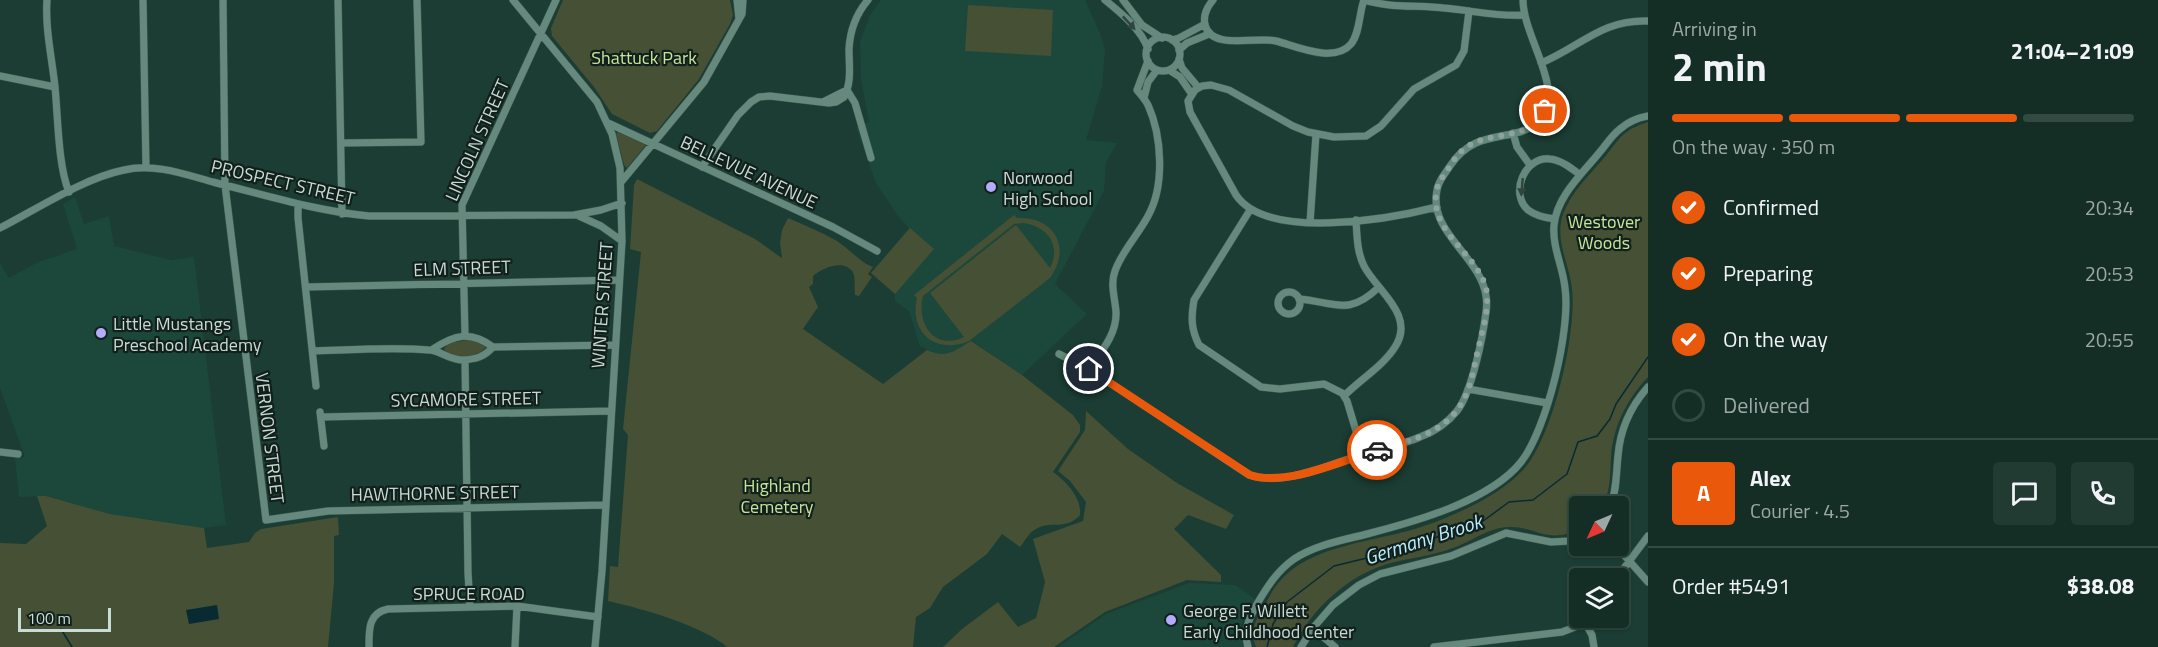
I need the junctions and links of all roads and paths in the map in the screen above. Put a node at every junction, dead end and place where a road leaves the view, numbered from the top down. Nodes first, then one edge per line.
1 (47, 0) edge
2 (143, 0) edge
3 (223, 0) edge
4 (338, 0) edge
5 (417, 0) edge
6 (513, 0) edge
7 (556, 0) edge
8 (737, 0) edge
9 (743, 0) edge
10 (868, 0) edge
11 (1105, 0) edge
12 (1123, 0) edge
13 (1213, 0) edge
14 (1364, 0) edge
15 (1523, 0) edge
16 (1469, 10) junction
17 (1524, 15) junction
18 (1648, 21) edge
19 (738, 22) junction
20 (1205, 24) junction
21 (541, 33) junction
22 (1209, 34) junction
23 (1162, 38) junction
24 (1172, 40) junction
25 (1148, 49) junction
26 (1179, 50) junction
27 (1179, 59) junction
28 (1148, 61) junction
29 (1541, 63) junction
30 (1157, 70) junction
31 (1169, 70) junction
32 (0, 76) edge
33 (55, 87) junction
34 (848, 90) junction
35 (1195, 90) junction
36 (1144, 98) junction
37 (1648, 116) edge
38 (608, 123) junction
39 (1513, 133) junction
40 (1316, 134) junction
41 (341, 143) junction
42 (653, 144) junction
43 (871, 158) dead end
44 (1530, 165) junction
45 (702, 167) junction
46 (146, 168) junction
47 (1580, 174) junction
48 (622, 181) junction
49 (225, 185) junction
50 (69, 192) junction
51 (622, 203) junction
52 (298, 204) junction
53 (1437, 207) junction
54 (1250, 210) junction
55 (342, 214) junction
56 (574, 215) junction
57 (461, 216) junction
58 (1555, 219) junction
59 (1356, 220) junction
60 (1310, 223) junction
61 (0, 228) edge
62 (622, 242) junction
63 (877, 251) dead end
64 (619, 280) junction
65 (463, 282) junction
66 (306, 287) junction
67 (1379, 287) junction
68 (1299, 299) dead end
69 (465, 335) junction
70 (615, 345) junction
71 (493, 347) junction
72 (433, 350) junction
73 (313, 351) junction
74 (1059, 354) dead end
75 (465, 360) junction
76 (1089, 369) junction
77 (316, 386) dead end
78 (1648, 387) edge
79 (1468, 389) junction
80 (1345, 395) junction
81 (1547, 403) junction
82 (611, 411) junction
83 (466, 414) junction
84 (324, 446) dead end
85 (0, 452) edge
86 (18, 454) dead end
87 (1363, 454) junction
88 (1614, 496) edge
89 (605, 504) junction
90 (468, 506) junction
91 (266, 520) joint
92 (1648, 536) edge
93 (1569, 541) edge
94 (1625, 556) edge
95 (1629, 561) junction
96 (1624, 568) edge
97 (1648, 582) edge
98 (470, 606) junction
99 (517, 606) junction
100 (598, 617) junction
101 (1312, 628) junction
102 (1572, 628) edge
103 (1590, 628) edge
104 (1512, 638) junction
105 (369, 647) edge
106 (515, 647) edge
107 (596, 647) edge
108 (1248, 647) edge
109 (1300, 647) edge
110 (1335, 647) edge
111 (1434, 647) edge
112 (1512, 647) edge
113 (1594, 647) edge

1 - 33 street
2 - 46 street
3 - 49 street, VERNON STREET
4 - 41 street
5 - 41 street
6 - 21 street, WINTER STREET
7 - 21 street, LINCOLN STREET
8 - 19 street
9 - 19 street
10 - 34 street
11 -> 25 street
12 - 23 street
13 - 20 street
14 - 16 street
14 - 22 street
15 - 17 street
16 - 17 street
16 - 40 street
17 - 29 street
18 - 29 street
19 - 42 street
20 - 22 street
20 - 24 street
21 - 38 street, WINTER STREET
21 - 57 street, LINCOLN STREET
22 - 26 street
23 - 24 street
23 - 25 street
24 - 26 street
25 - 28 street
26 - 27 street
27 - 31 street
27 - 35 street
28 - 30 street
28 - 36 street
29 - 39 street
30 - 31 street
30 - 36 street
31 - 35 street
32 - 33 street
33 - 50 street
34 - 43 street
34 - 45 street
35 - 40 street
35 - 54 street
36 - 76 street
37 - 47 street
38 - 42 street, BELLEVUE AVENUE
38 - 48 street, WINTER STREET
39 - 44 street
39 - 53 street
40 - 60 street
41 - 55 street
42 - 45 street, BELLEVUE AVENUE
42 - 48 street
44 - 47 street
44 -> 58 street
45 - 63 street, BELLEVUE AVENUE
46 - 49 street, PROSPECT STREET
46 - 50 street, PROSPECT STREET
47 - 58 street
48 - 51 street, WINTER STREET
49 - 52 street, PROSPECT STREET
49 - 91 street, VERNON STREET
50 - 61 street, PROSPECT STREET
51 - 56 street, PROSPECT STREET
51 - 62 street, WINTER STREET
52 - 55 street, PROSPECT STREET
52 - 66 street
53 - 59 street
53 - 79 street
54 - 60 street
54 - 80 street
55 - 57 street, PROSPECT STREET
56 - 57 street, PROSPECT STREET
56 - 62 street, PROSPECT STREET
57 - 65 street, LINCOLN STREET
58 - 81 street
59 - 60 street
59 - 67 street
62 - 64 street, WINTER STREET
64 - 65 street, ELM STREET
64 - 70 street, WINTER STREET
65 - 66 street, ELM STREET
65 - 69 street, LINCOLN STREET
66 - 73 street
67 - 68 street
67 - 80 street
69 - 71 street
69 - 72 street
70 - 71 street
70 - 82 street, WINTER STREET
71 - 75 street
72 - 73 street
72 - 75 street
73 - 77 street
74 - 76 street
75 - 83 street
76 - 87 street
78 - 88 street
79 - 81 street
79 - 87 street
80 - 87 street
81 - 108 street
82 - 83 street, SYCAMORE STREET
82 - 89 street, WINTER STREET
83 - 84 street, SYCAMORE STREET
83 - 90 street
85 - 86 street
89 - 90 street, HAWTHORNE STREET
89 - 100 street, WINTER STREET
90 - 91 street, HAWTHORNE STREET
90 - 98 street
92 - 95 street
93 - 101 street
94 - 95 street
95 - 96 street
95 - 97 street
98 - 99 street, SPRUCE ROAD
98 - 105 street, SPRUCE ROAD
99 - 100 street, SPRUCE ROAD
99 - 106 street
100 - 107 street, WINTER STREET
101 - 109 street
101 - 110 street
102 - 104 street
103 - 113 street
104 - 111 street
104 - 112 street

